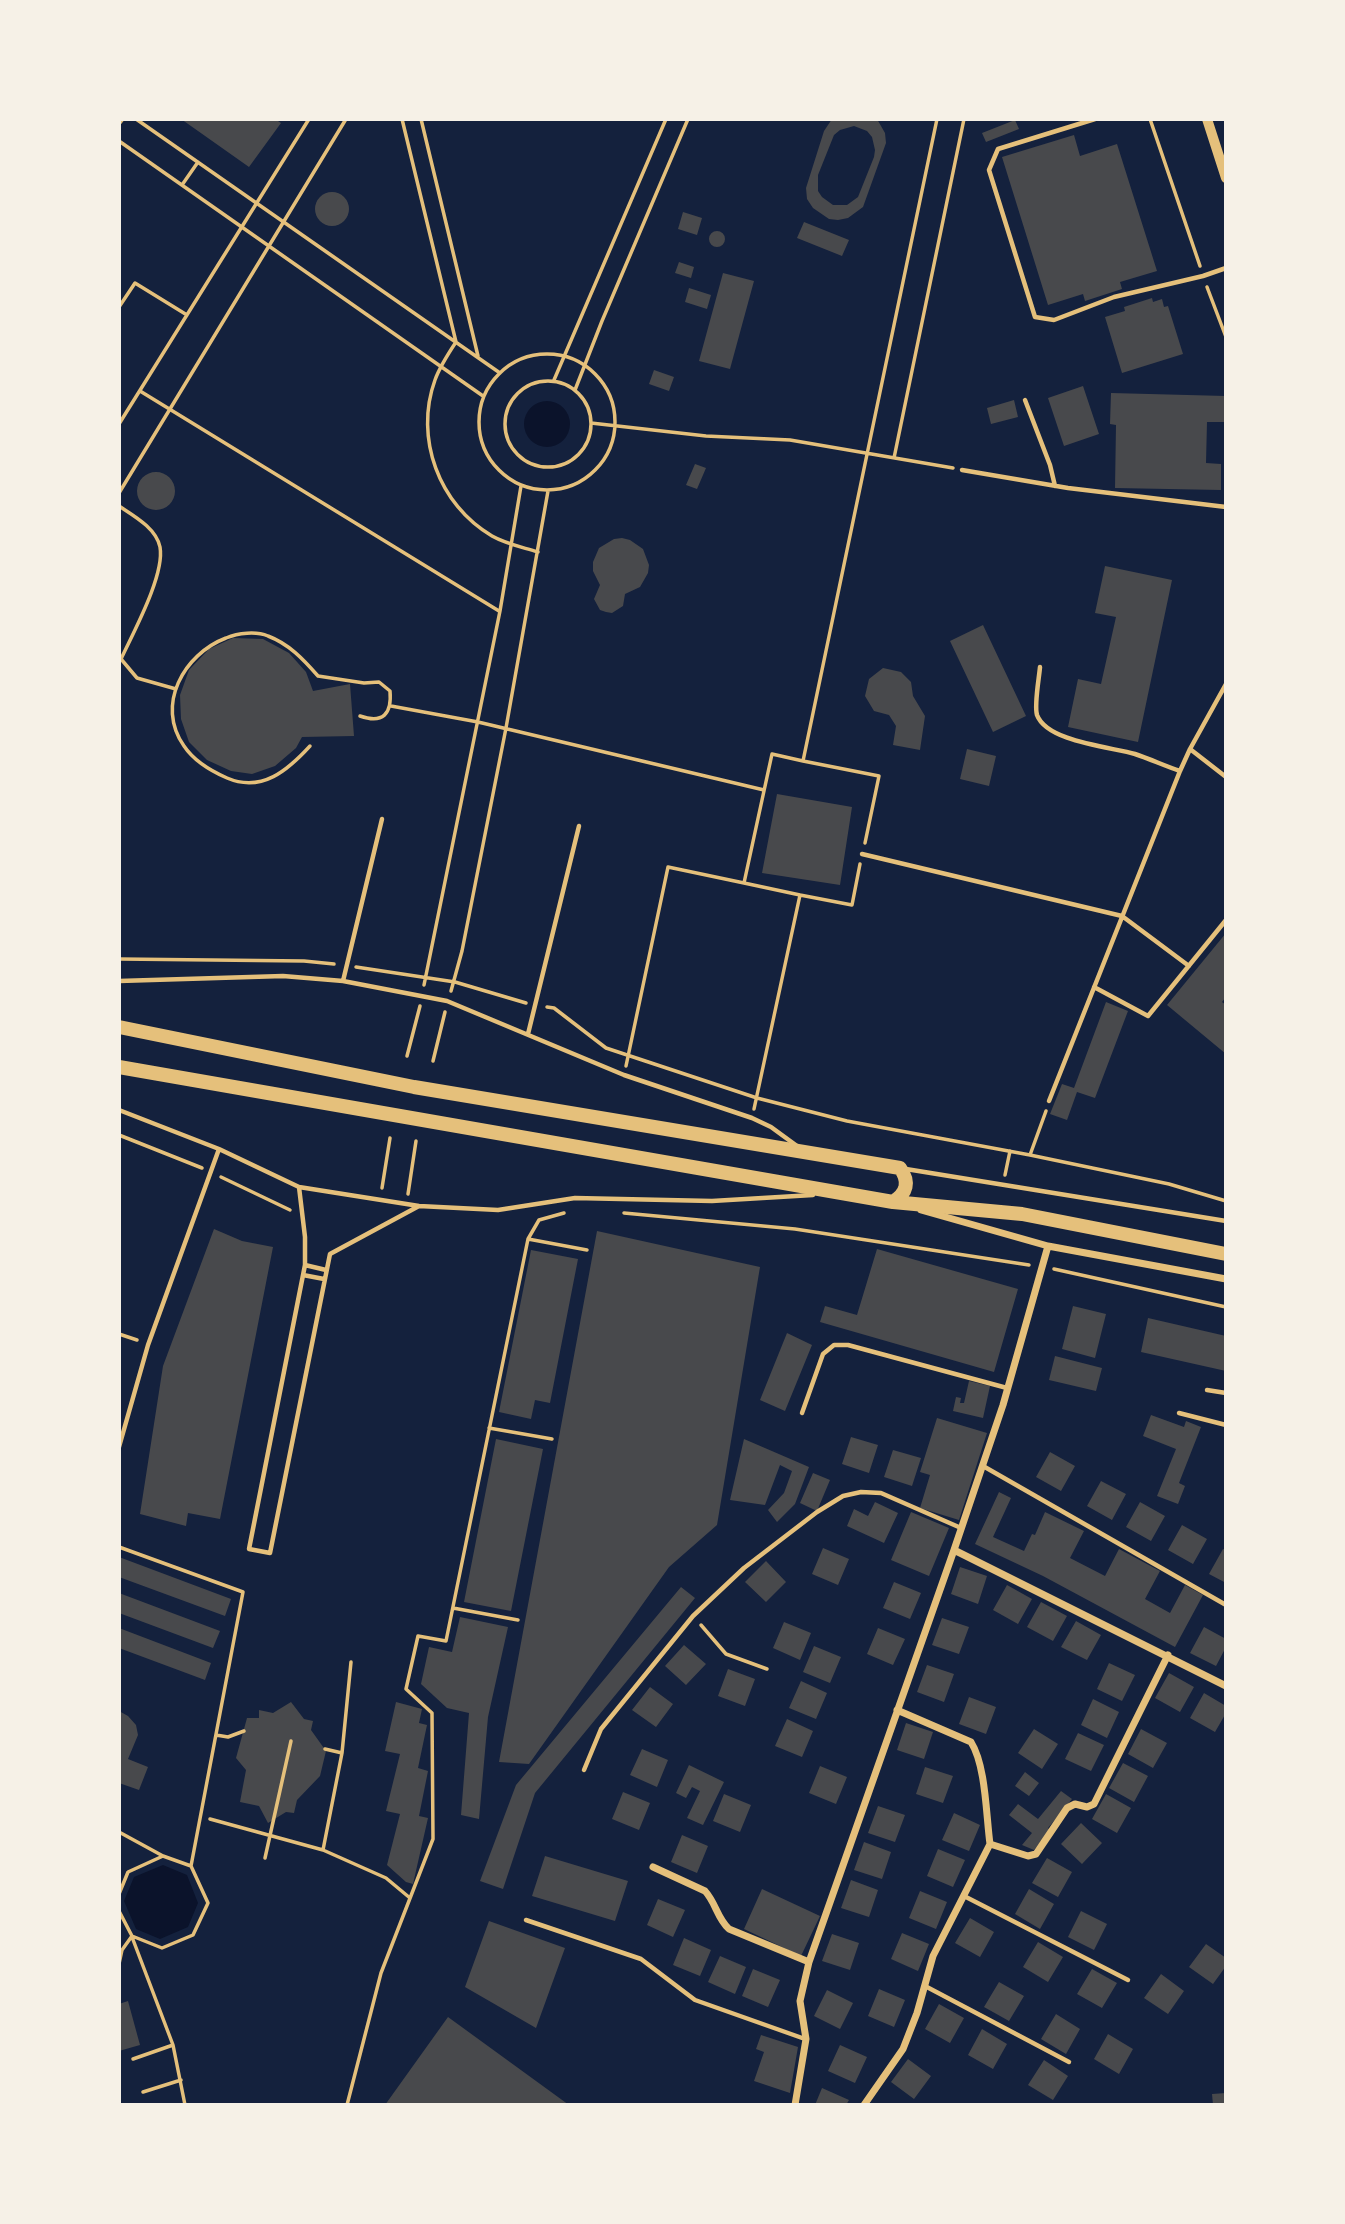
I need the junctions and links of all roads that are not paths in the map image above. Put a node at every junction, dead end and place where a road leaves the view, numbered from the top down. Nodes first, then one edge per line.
1 (1095, 119) edge
2 (1208, 119) edge
3 (1226, 178) edge
4 (1226, 268) edge
5 (1025, 400) dead end
6 (962, 470) road end
7 (1055, 486) junction
8 (1226, 507) edge
9 (1041, 667) dead end
10 (1226, 684) edge
11 (1190, 749) junction
12 (1181, 771) junction
13 (1226, 777) edge
14 (382, 819) dead end
15 (579, 826) dead end
16 (862, 854) road end
17 (1122, 916) junction
18 (1226, 920) edge
19 (1189, 966) junction
20 (119, 981) edge
21 (343, 981) junction
22 (1094, 987) junction
23 (119, 1027) edge
24 (528, 1034) junction
25 (119, 1067) edge
26 (1049, 1101) road end
27 (119, 1110) edge
28 (219, 1149) junction
29 (806, 1152) junction
30 (900, 1168) junction
31 (299, 1187) junction
32 (839, 1193) junction
33 (893, 1202) junction
34 (419, 1206) junction
35 (1226, 1221) edge
36 (1048, 1246) junction
37 (1226, 1254) edge
38 (305, 1265) junction
39 (326, 1270) junction
40 (303, 1275) junction
41 (324, 1279) junction
42 (1226, 1279) edge
43 (1008, 1388) junction
44 (1206, 1390) dead end
45 (1226, 1393) edge
46 (802, 1413) dead end
47 (1179, 1413) dead end
48 (1226, 1425) edge
49 (119, 1447) edge
50 (982, 1465) junction
51 (961, 1528) junction
52 (954, 1550) junction
53 (1226, 1605) edge
54 (1168, 1656) junction
55 (1226, 1686) edge
56 (897, 1710) junction
57 (584, 1770) dead end
58 (990, 1843) junction
59 (653, 1867) dead end
60 (963, 1896) junction
61 (526, 1920) dead end
62 (809, 1962) junction
63 (1128, 1980) dead end
64 (924, 1986) junction
65 (806, 2039) junction
66 (1069, 2062) dead end
67 (795, 2105) edge
68 (864, 2105) edge

1 - 4 lane
2 - 3 street
5 - 7 lane
6 - 7 lane
7 - 8 lane
9 - 12 lane
10 - 11 lane
11 - 12 lane
11 - 13 lane
12 - 17 lane
14 - 21 lane
15 - 24 lane
16 - 17 lane
17 - 19 lane
17 - 22 lane
18 - 19 lane
19 - 22 lane
20 - 21 lane
21 - 24 lane
22 - 26 lane
23 - 29 main road
24 - 29 lane
25 - 32 main road
27 - 28 lane
28 - 31 lane
28 - 49 lane
29 - 30 main road
30 - 33 main road
30 - 35 lane
31 - 34 lane
31 - 38 lane
32 - 33 main road
32 - 34 lane
33 - 36 street
33 - 37 main road
34 - 39 lane
36 - 42 street
36 - 43 street
38 - 39 lane
38 - 40 lane
39 - 41 lane
40 - 41 lane
40 - 41 lane
43 - 46 lane
43 - 50 street
44 - 45 lane
47 - 48 lane
50 - 51 street
50 - 53 lane
51 - 52 street
51 - 57 lane
52 - 54 street
52 - 56 street
54 - 55 street
54 - 58 street
56 - 58 street
56 - 62 street
58 - 60 street
59 - 62 street
60 - 63 lane
60 - 64 street
61 - 65 lane
62 - 65 street
64 - 66 lane
64 - 68 street
65 - 67 street

